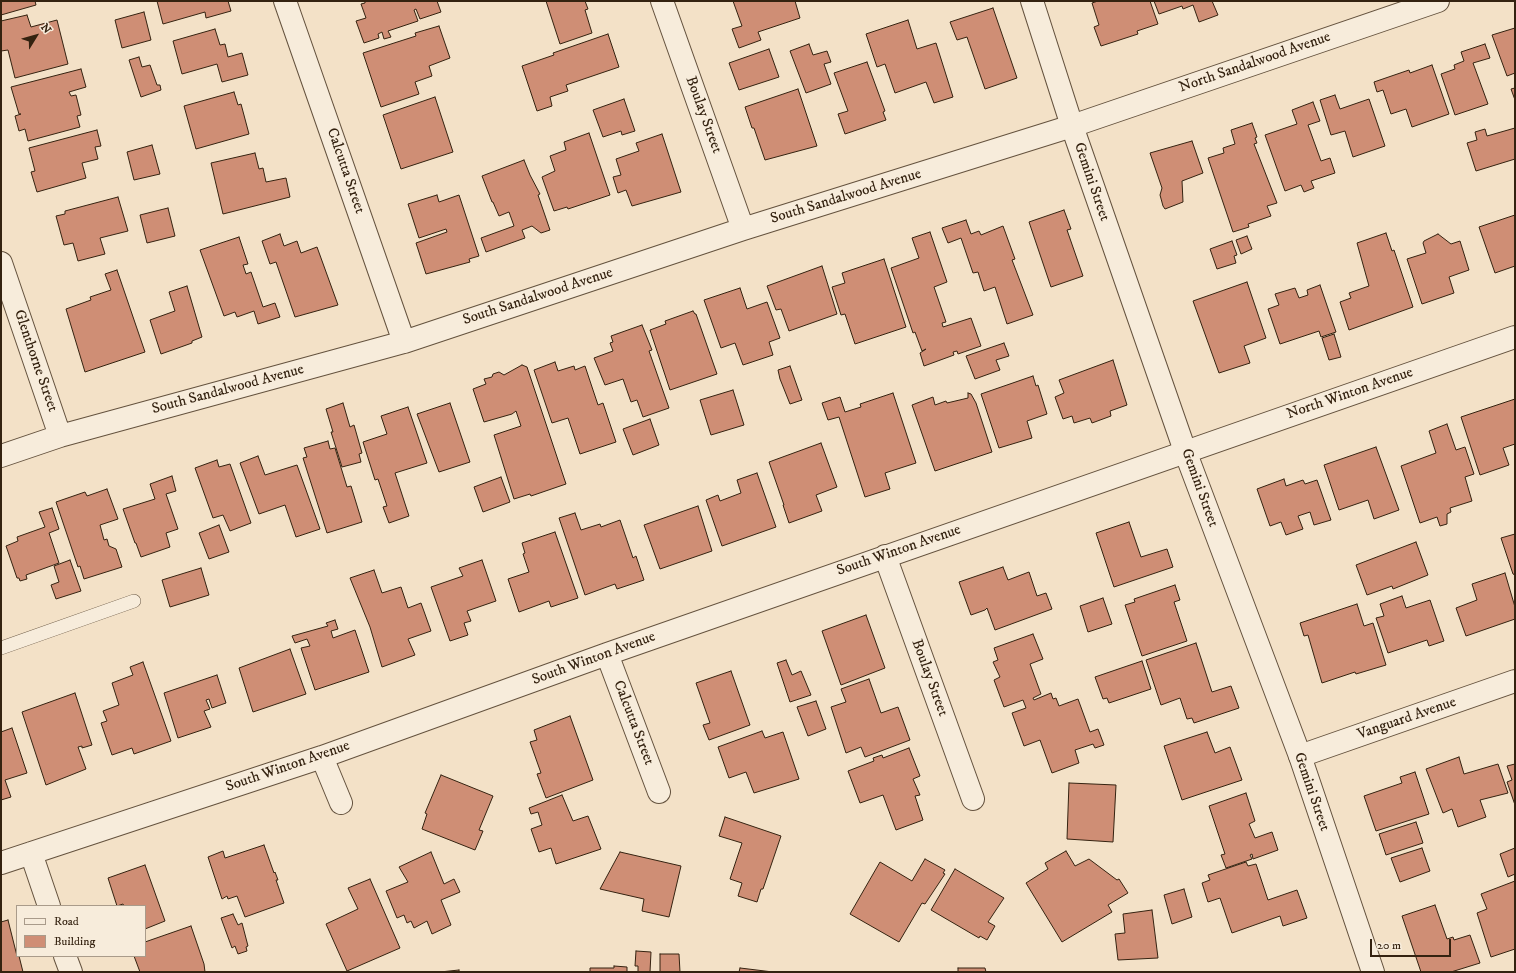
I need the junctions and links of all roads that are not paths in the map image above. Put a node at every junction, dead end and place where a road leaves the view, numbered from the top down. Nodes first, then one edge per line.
1 (285, 1) edge
2 (662, 1) edge
3 (1032, 1) edge
4 (1438, 1) edge
5 (1072, 126) junction
6 (743, 229) junction
7 (1, 263) edge
8 (1515, 337) edge
9 (404, 342) junction
10 (60, 436) junction
11 (1185, 451) junction
12 (1, 456) edge
13 (885, 556) junction
14 (134, 601) dead end
15 (1, 648) edge
16 (607, 654) junction
17 (1515, 681) edge
18 (1300, 756) junction
19 (322, 757) junction
20 (659, 792) dead end
21 (973, 799) dead end
22 (341, 803) dead end
23 (31, 852) junction
24 (1, 863) edge
25 (49, 905) edge
26 (66, 957) edge
27 (71, 972) edge
28 (1373, 972) edge

1 - 9 street, Calcutta Street
2 - 6 street, Boulay Street
3 - 5 street, Gemini Street
4 - 5 street, North Sandalwood Avenue
5 - 6 street, South Sandalwood Avenue
5 - 11 street, Gemini Street
6 - 9 street, South Sandalwood Avenue
7 - 10 street, Glenthorne Street
8 - 11 street, North Winton Avenue
9 - 10 street, South Sandalwood Avenue
10 - 12 street, South Sandalwood Avenue
11 - 13 street, South Winton Avenue
11 - 18 street, Gemini Street
13 - 16 street, South Winton Avenue
13 - 21 street, Boulay Street
14 - 15 lane
16 - 19 street, South Winton Avenue
16 - 20 street, Calcutta Street
17 - 18 street, Vanguard Avenue
18 - 28 street, Gemini Street
19 - 22 street
19 - 23 street, South Winton Avenue
23 - 24 street, South Winton Avenue
23 - 25 street
26 - 27 street

